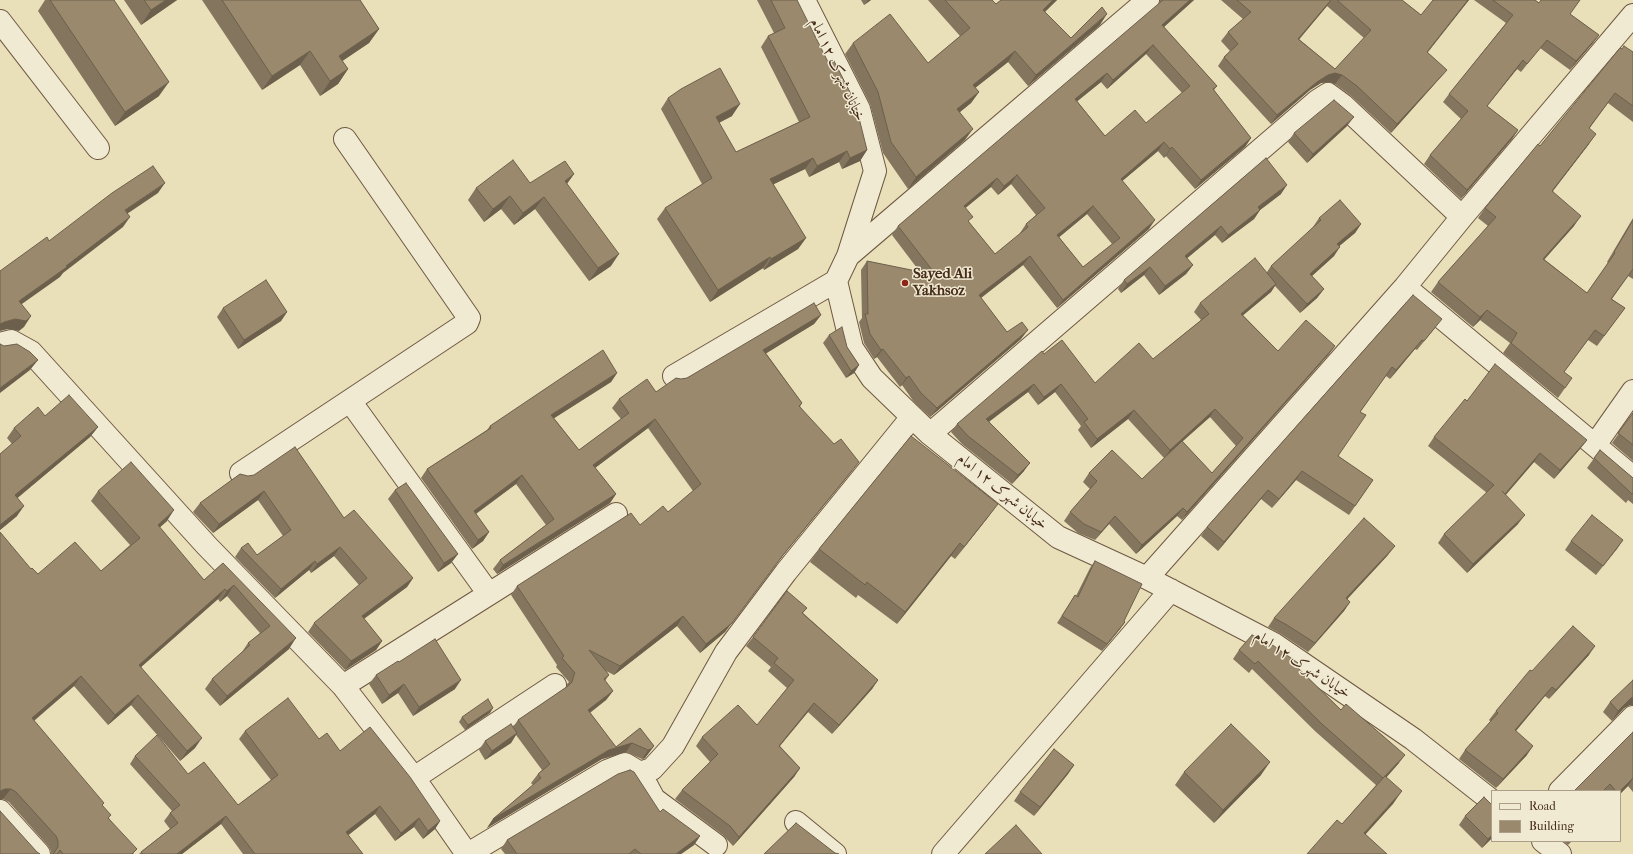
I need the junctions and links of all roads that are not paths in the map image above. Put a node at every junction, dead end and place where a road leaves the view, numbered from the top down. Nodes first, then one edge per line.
1 (804, 0) edge
2 (1148, 0) edge
3 (1633, 15) edge
4 (0, 22) edge
5 (345, 139) dead end
6 (98, 148) dead end
7 (1462, 217) junction
8 (848, 256) junction
9 (836, 281) junction
10 (1405, 287) junction
11 (0, 344) edge
12 (674, 376) dead end
13 (1633, 390) edge
14 (350, 401) junction
15 (912, 417) junction
16 (930, 434) junction
17 (1595, 445) junction
18 (241, 473) edge
19 (1633, 476) edge
20 (616, 514) dead end
21 (1147, 578) junction
22 (1171, 590) junction
23 (489, 594) junction
24 (555, 685) dead end
25 (343, 686) junction
26 (1633, 717) edge
27 (640, 773) junction
28 (414, 778) junction
29 (1561, 790) edge
30 (1491, 800) edge
31 (0, 811) edge
32 (796, 822) edge
33 (1544, 842) edge
34 (716, 845) dead end
35 (39, 854) edge
36 (468, 854) edge
37 (835, 854) edge
38 (943, 854) edge
39 (1560, 854) edge

1 - 8 street, خیابان شهرک ۱۲ امام
2 - 8 street
3 - 7 street
4 - 6 street
5 - 14 street
7 - 10 street
7 - 16 street
8 - 9 street, خیابان شهرک ۱۲ امام
9 - 12 street
9 - 15 street, خیابان شهرک ۱۲ امام
10 - 17 street
10 - 21 street
11 - 25 street
13 - 17 street
14 - 18 street
14 - 23 street
15 - 16 street, خیابان شهرک ۱۲ امام
15 - 27 street
16 - 21 street, خیابان شهرک ۱۲ امام
17 - 19 street
20 - 23 street
21 - 22 street, خیابان شهرک ۱۲ امام
22 - 30 street, خیابان شهرک ۱۲ امام
22 - 38 street
23 - 25 street
24 - 28 street
25 - 28 street
26 - 29 street
27 - 34 street
27 - 36 street
28 - 36 street
31 - 35 street
32 - 37 street
33 - 39 street

